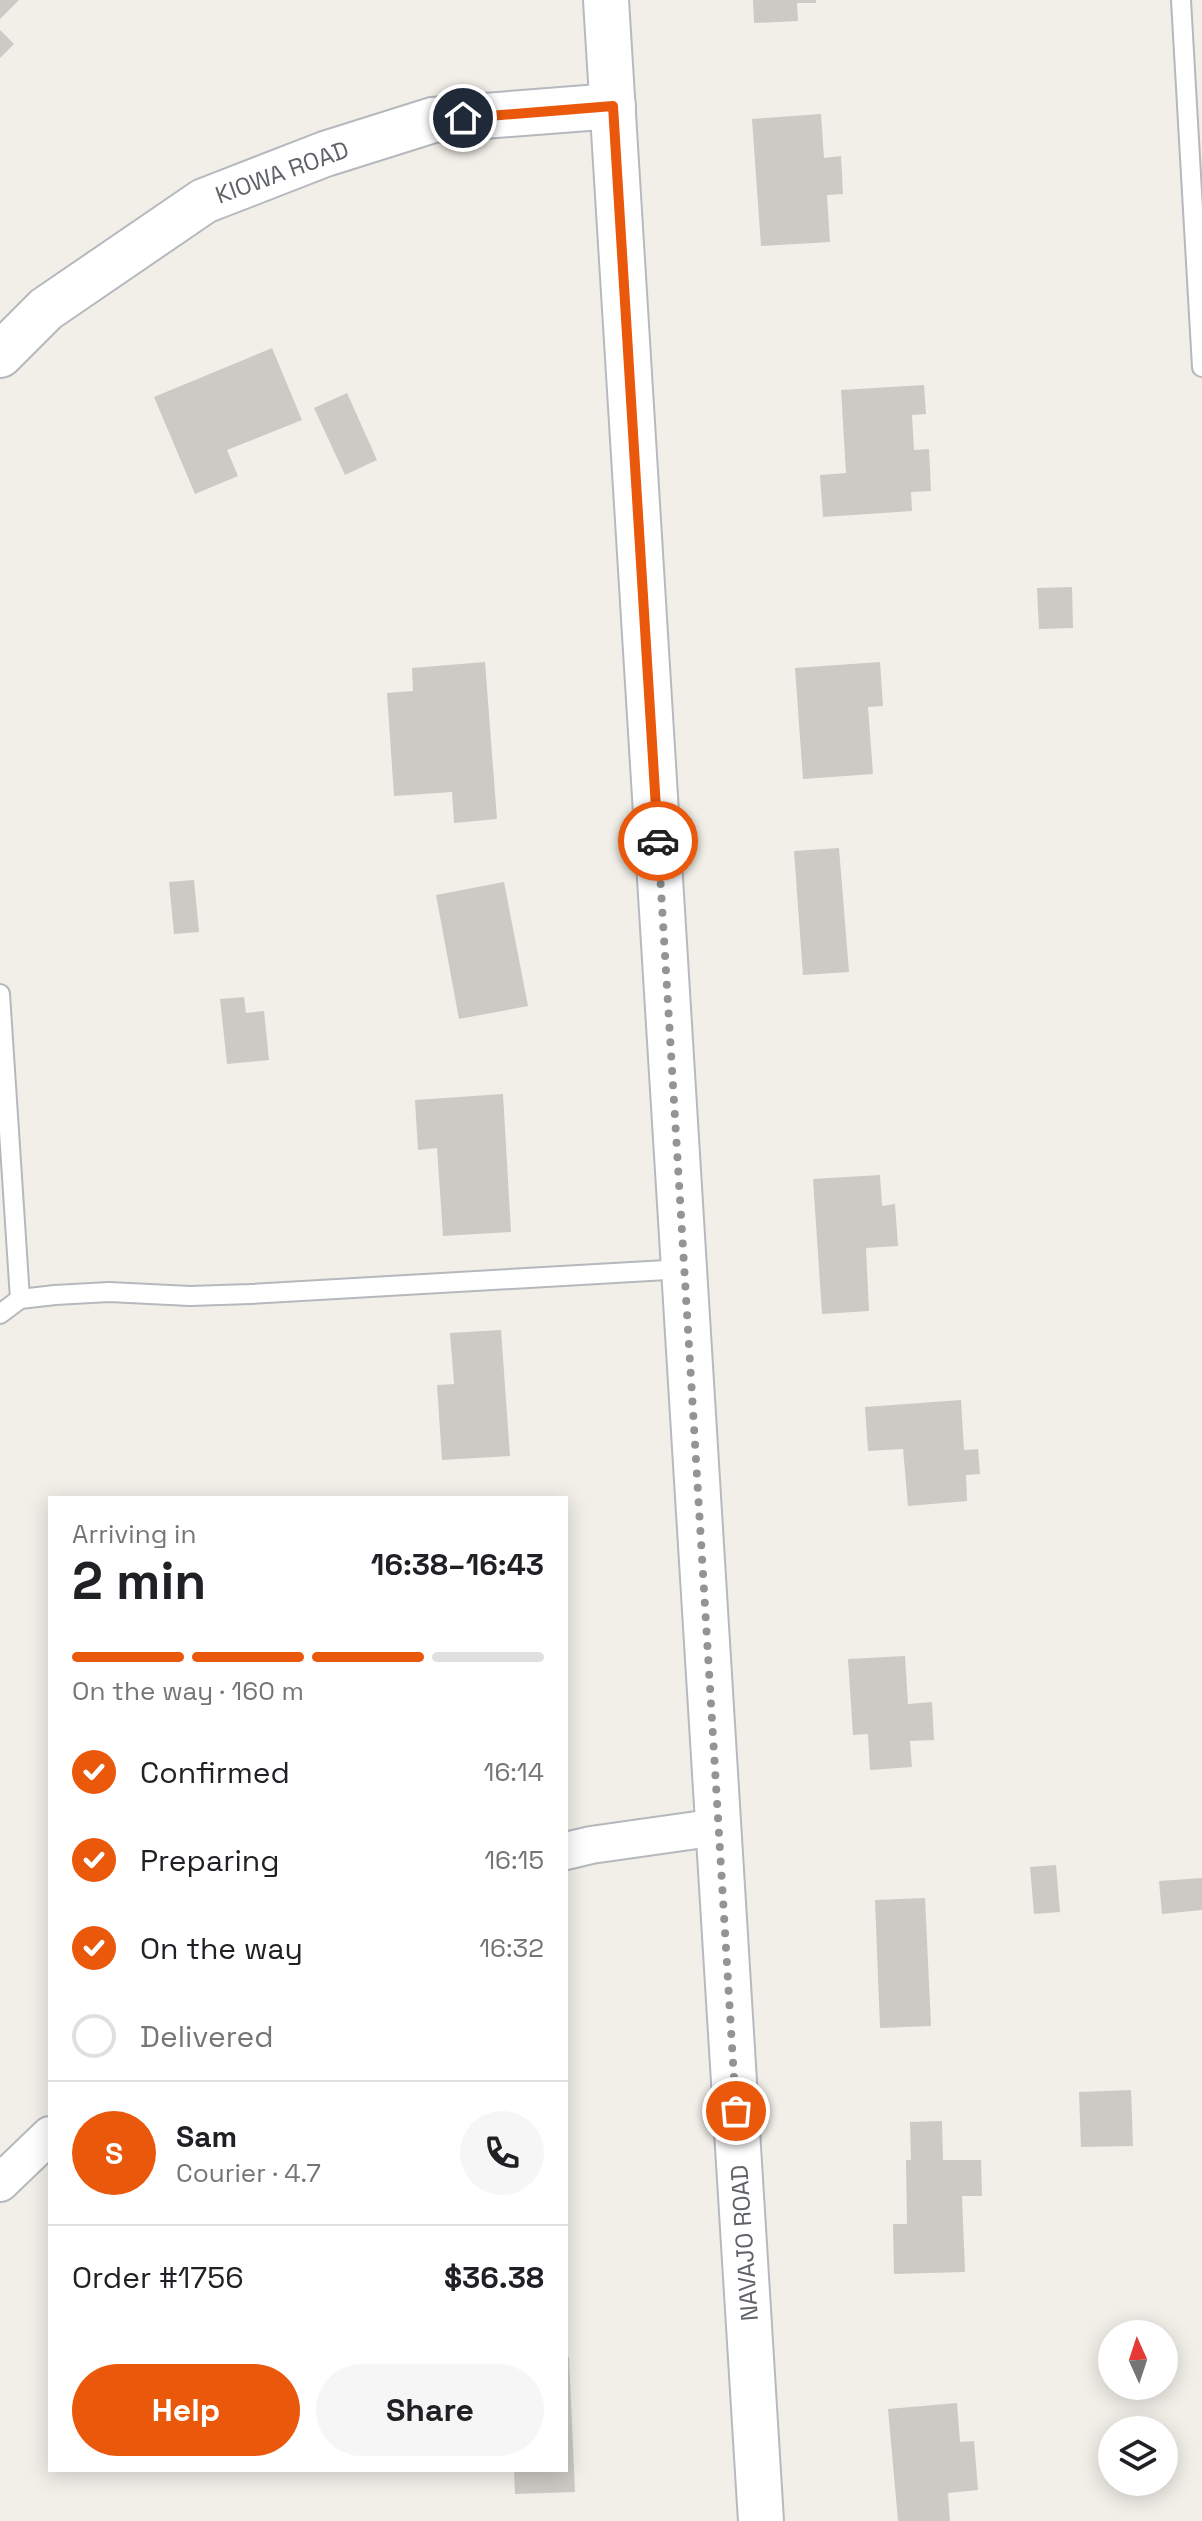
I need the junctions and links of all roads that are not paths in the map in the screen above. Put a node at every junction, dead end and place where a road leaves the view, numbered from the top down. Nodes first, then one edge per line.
1 (606, 0) edge
2 (1181, 0) edge
3 (613, 106) junction
4 (0, 355) edge
5 (1202, 367) edge
6 (0, 994) edge
7 (684, 1269) junction
8 (20, 1299) junction
9 (0, 1314) edge
10 (718, 1827) junction
11 (568, 1851) edge
12 (48, 2137) edge
13 (0, 2183) edge
14 (761, 2521) edge

1 - 3 main road, NAVAJO ROAD
2 - 5 lane
3 - 4 main road, KIOWA ROAD
3 - 7 main road, NAVAJO ROAD
6 - 8 lane
7 - 8 lane
7 - 10 main road, NAVAJO ROAD
8 - 9 lane
10 - 11 street
10 - 14 main road, NAVAJO ROAD
12 - 13 street

